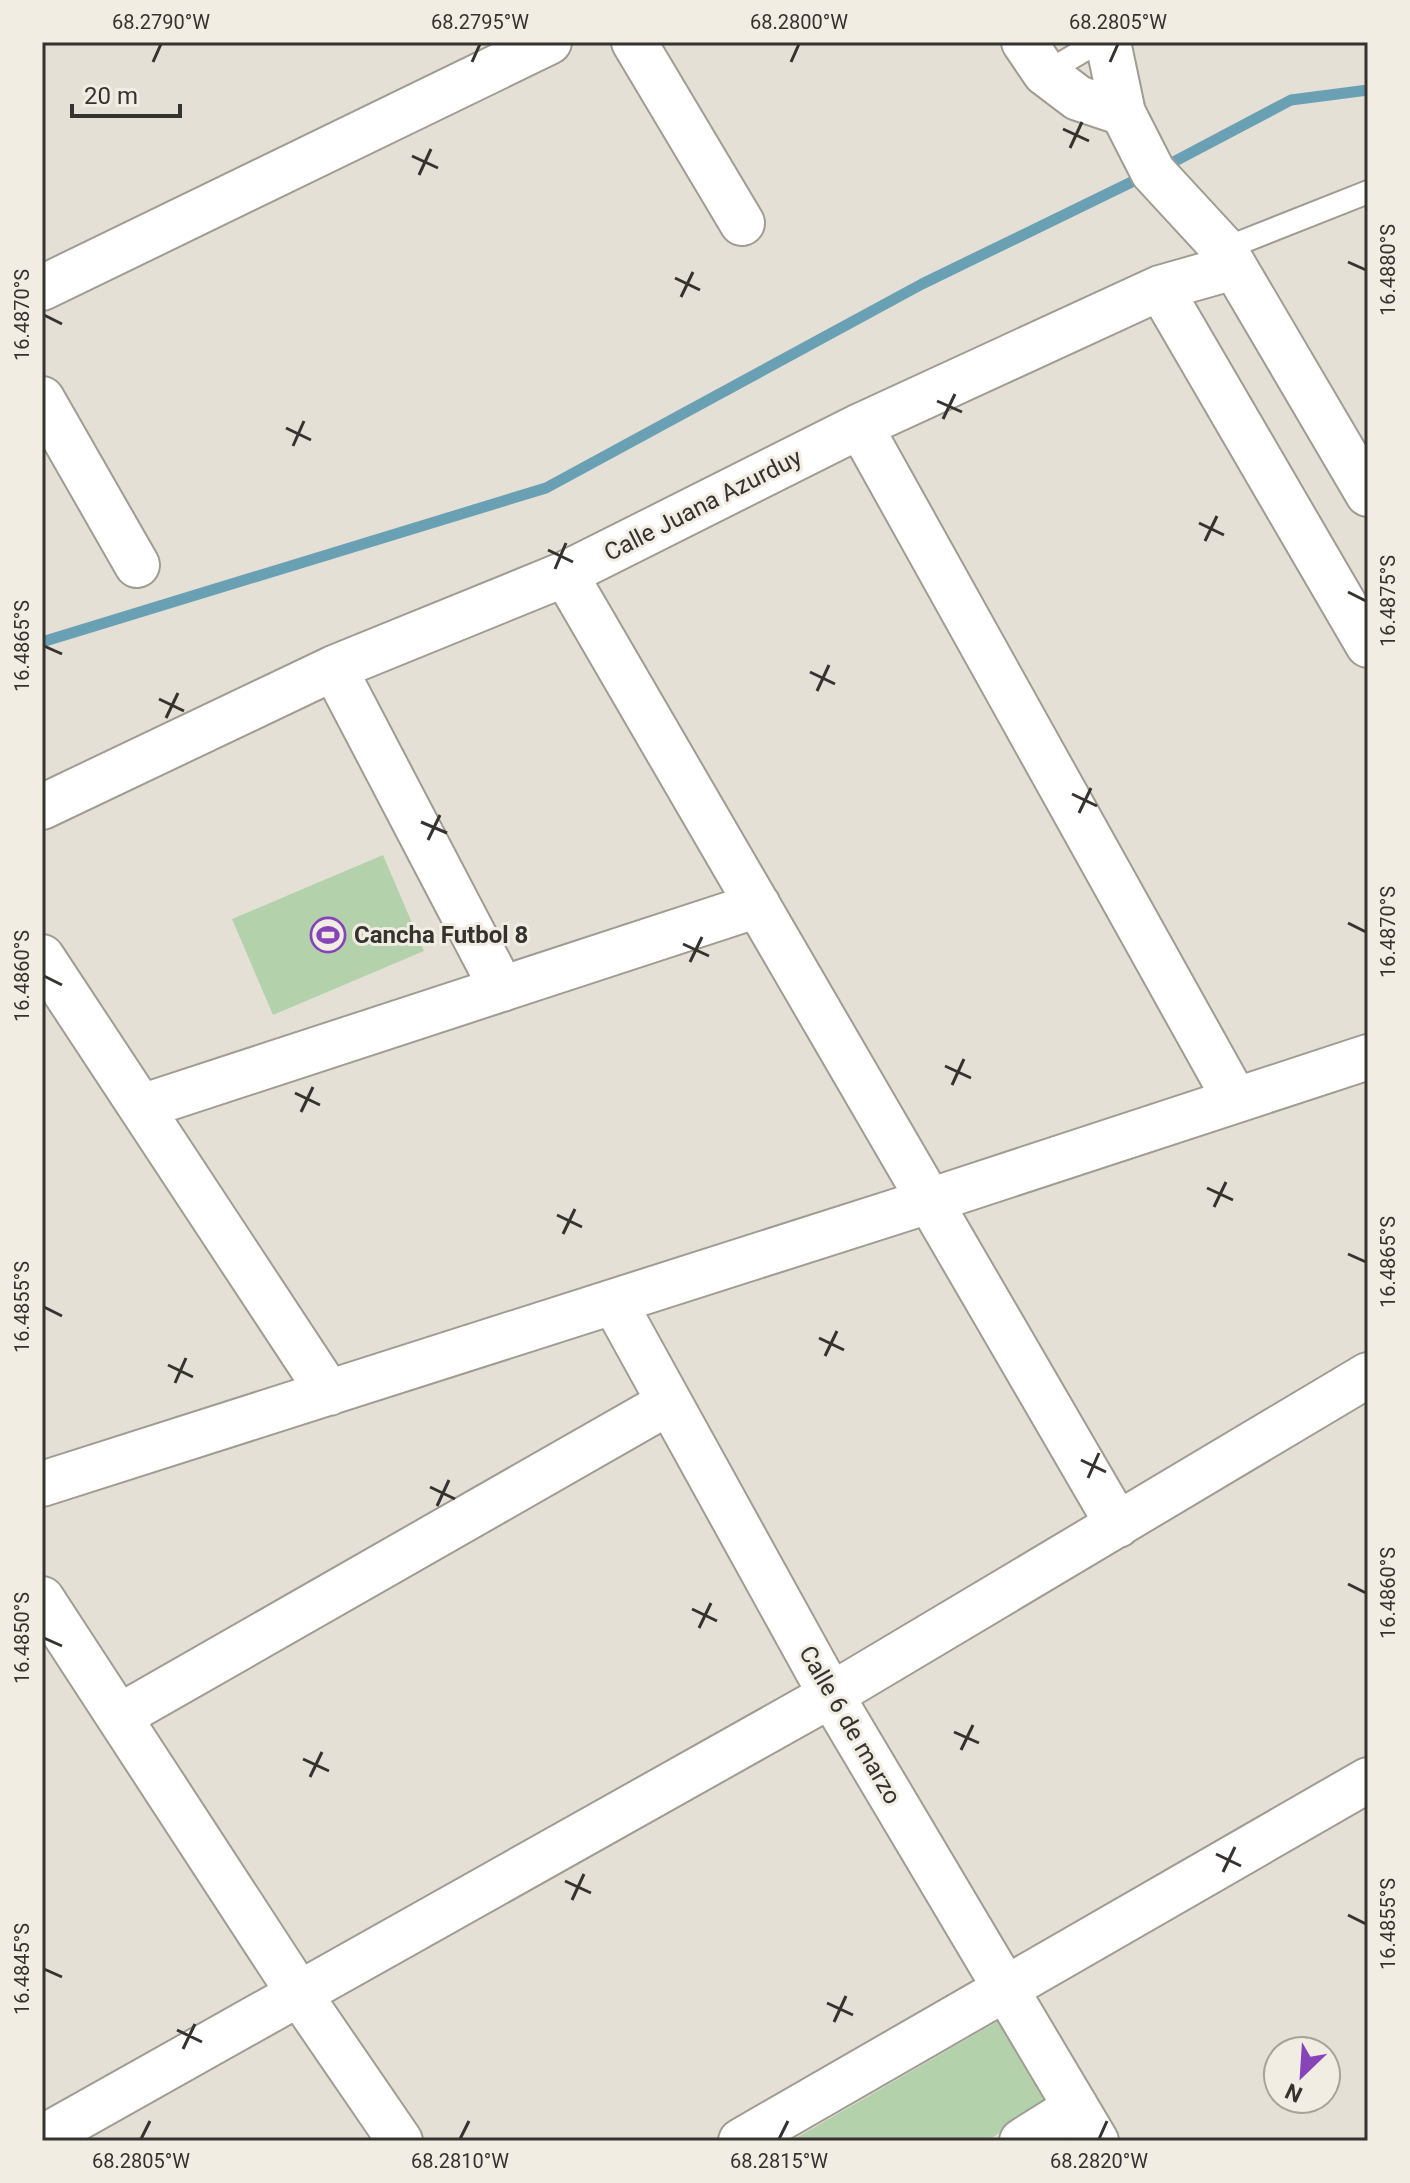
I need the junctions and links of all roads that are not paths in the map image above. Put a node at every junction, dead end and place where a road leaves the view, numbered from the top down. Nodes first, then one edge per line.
1 (549, 42) edge
2 (634, 42) edge
3 (1098, 42) edge
4 (1108, 42) edge
5 (1034, 58) edge
6 (1123, 113) junction
7 (1368, 192) edge
8 (742, 223) dead end
9 (1229, 258) junction
10 (42, 288) edge
11 (1160, 288) junction
12 (42, 399) edge
13 (860, 426) junction
14 (1368, 494) edge
15 (137, 565) dead end
16 (565, 574) junction
17 (1368, 645) edge
18 (334, 668) junction
19 (42, 807) edge
20 (758, 905) junction
21 (42, 957) edge
22 (502, 989) junction
23 (1368, 1057) edge
24 (1235, 1099) junction
25 (141, 1107) junction
26 (929, 1201) junction
27 (614, 1302) junction
28 (1368, 1375) edge
29 (329, 1393) junction
30 (668, 1403) junction
31 (42, 1484) edge
32 (1118, 1525) junction
33 (42, 1599) edge
34 (831, 1695) junction
35 (120, 1716) junction
36 (1368, 1780) edge
37 (1006, 1987) junction
38 (300, 1995) junction
39 (1086, 2124) edge
40 (42, 2138) edge
41 (400, 2141) edge
42 (741, 2141) edge
43 (1022, 2141) edge

1 - 10 street
2 - 8 street
3 - 5 lane
4 - 6 street
5 - 6 street
6 - 9 street
7 - 9 lane
9 - 11 street, Calle Juana Azurduy
9 - 14 street
11 - 13 street, Calle Juana Azurduy
11 - 17 street
12 - 15 street
13 - 16 street, Calle Juana Azurduy
13 - 24 street
16 - 18 street, Calle Juana Azurduy
16 - 20 street
18 - 19 street, Calle Juana Azurduy
18 - 22 street
20 - 22 street
20 - 26 street
21 - 25 street
22 - 25 street
23 - 24 street
24 - 26 street
25 - 29 street
26 - 27 street
26 - 32 street
27 - 29 street
27 - 30 street, Calle 6 de marzo
28 - 32 street
29 - 31 street
30 - 34 street, Calle 6 de marzo
30 - 35 street
32 - 34 street
33 - 35 street
34 - 37 street, Calle 6 de marzo
34 - 38 street
35 - 38 street
36 - 37 street
37 - 39 street, Calle 6 de marzo
37 - 42 street
38 - 40 street
38 - 41 street
39 - 43 street

